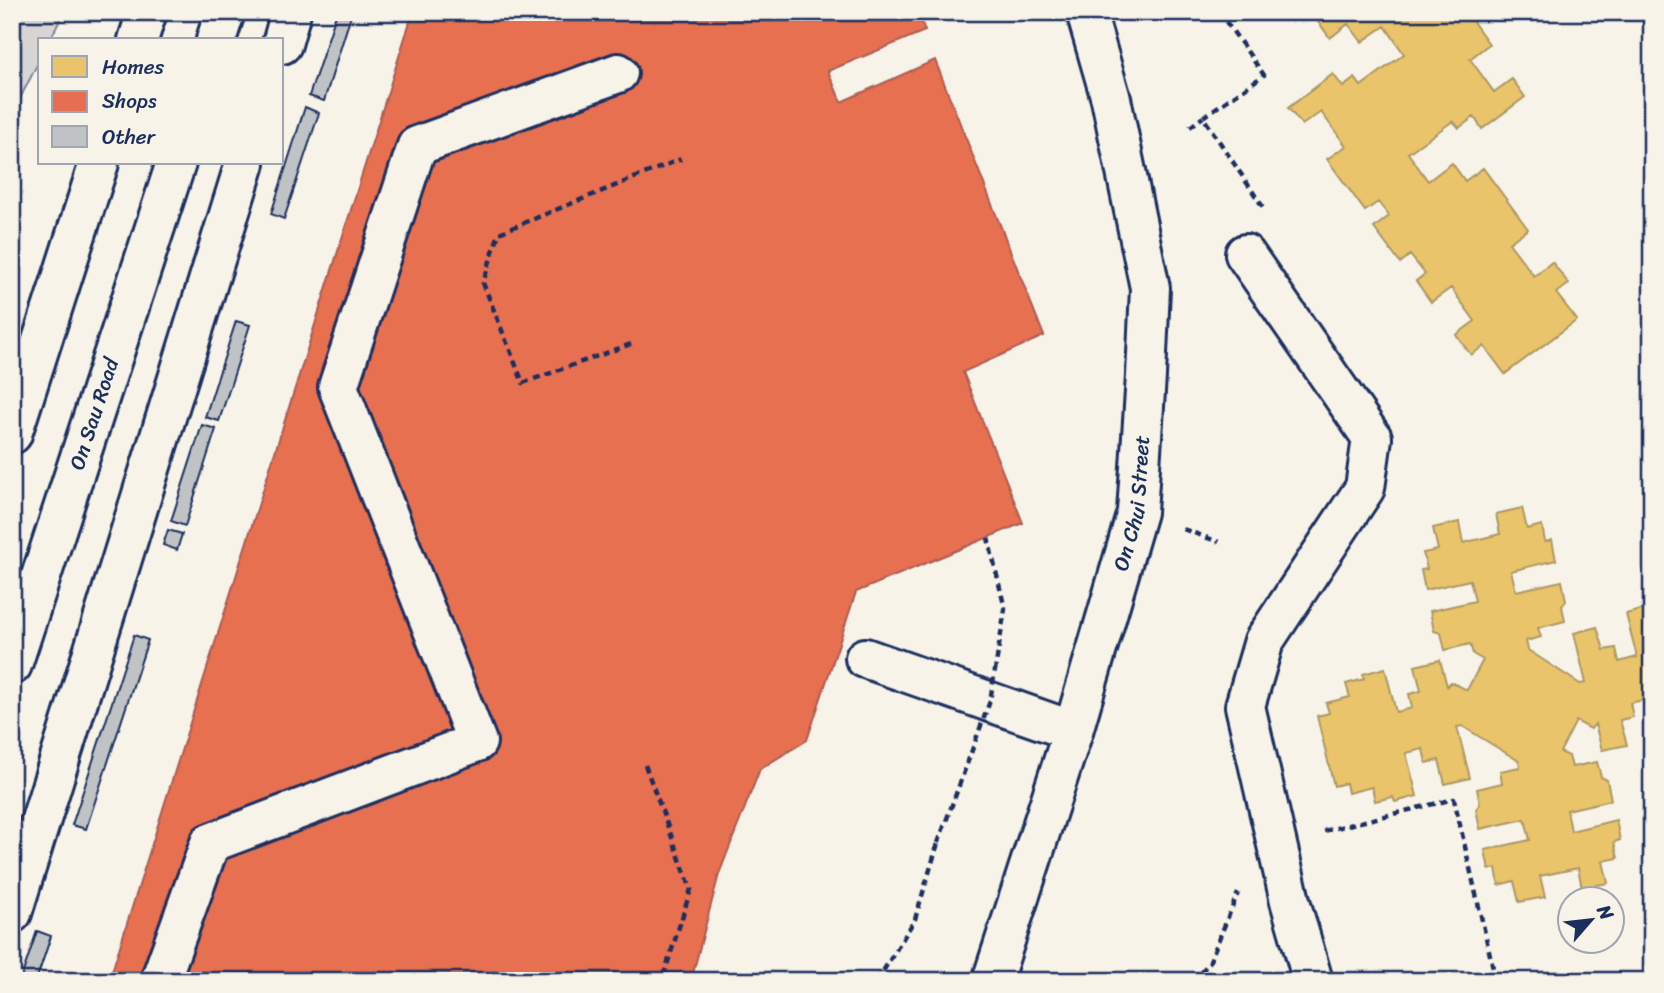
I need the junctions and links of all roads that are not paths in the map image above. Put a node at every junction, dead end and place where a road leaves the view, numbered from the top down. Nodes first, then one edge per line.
1 (147, 12) edge
2 (225, 12) edge
3 (291, 12) edge
4 (1086, 12) edge
5 (139, 38) edge
6 (217, 38) edge
7 (284, 38) edge
8 (618, 73) dead end
9 (99, 164) edge
10 (176, 164) edge
11 (245, 164) edge
12 (1245, 254) dead end
13 (12, 434) edge
14 (864, 658) dead end
15 (12, 665) edge
16 (1073, 731) junction
17 (12, 913) edge
18 (160, 981) edge
19 (992, 981) edge
20 (1313, 981) edge

1 - 5 street
2 - 6 street
3 - 7 street
4 - 16 street, On Chui Street
8 - 18 street
9 - 13 street
10 - 15 street, On Sau Road
11 - 17 street
12 - 20 street
14 - 16 street
16 - 19 street, On Chui Street

